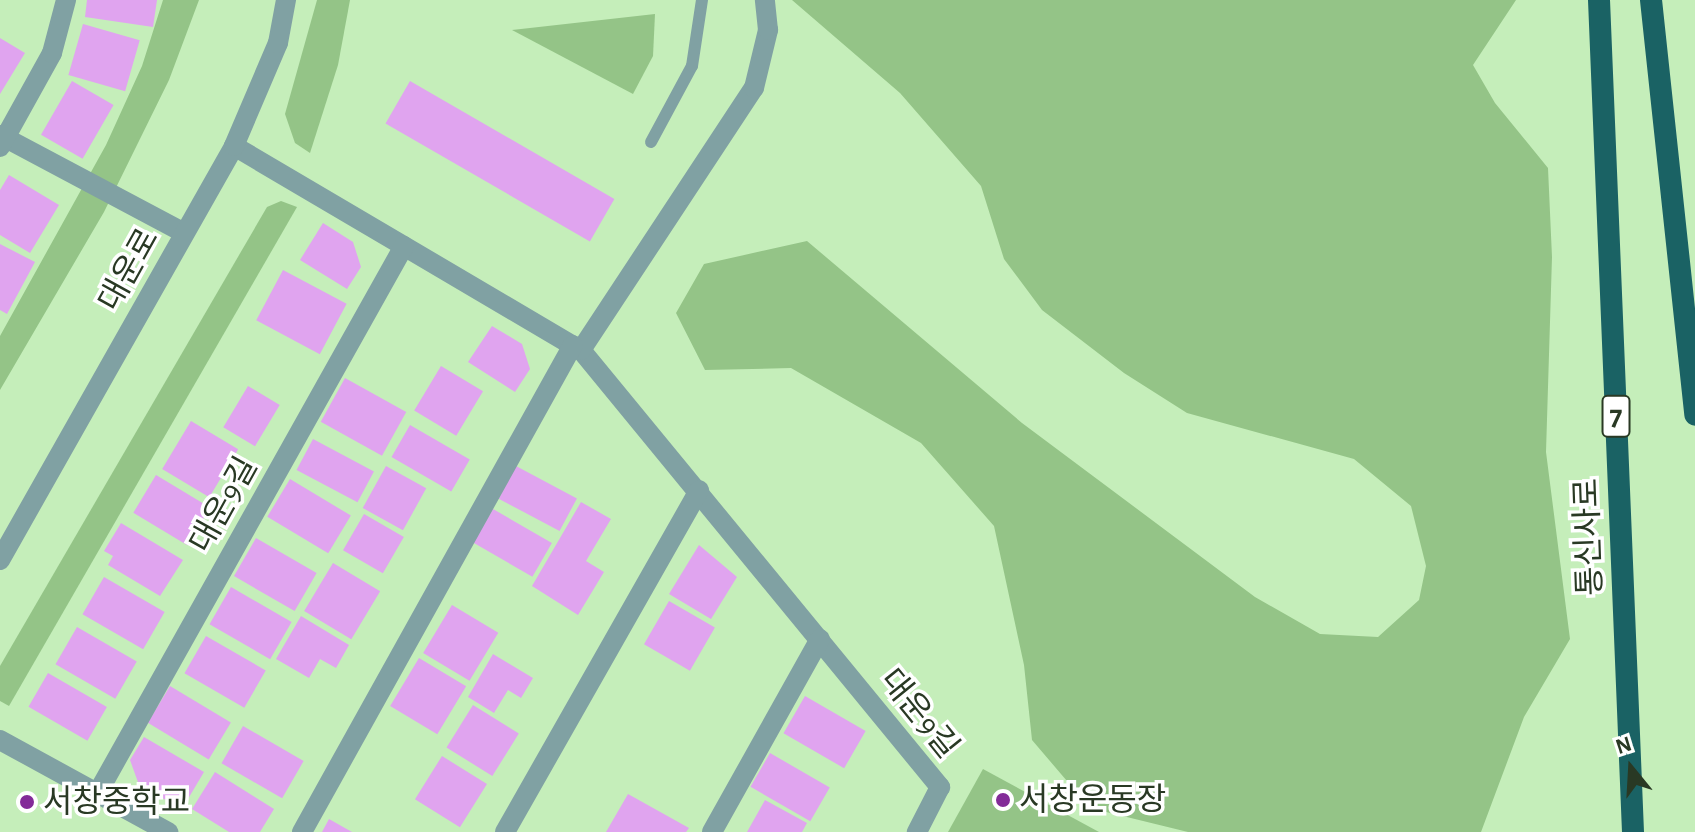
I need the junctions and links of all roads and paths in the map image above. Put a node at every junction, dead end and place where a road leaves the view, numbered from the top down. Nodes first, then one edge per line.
1 (66, 0) edge
2 (286, 0) edge
3 (702, 0) edge
4 (765, 0) edge
5 (1599, 0) edge
6 (1651, 0) edge
7 (2, 140) edge
8 (651, 142) dead end
9 (234, 146) junction
10 (184, 233) junction
11 (404, 246) junction
12 (577, 348) junction
13 (1695, 415) edge
14 (699, 490) junction
15 (0, 560) edge
16 (820, 639) junction
17 (0, 740) edge
18 (97, 794) junction
19 (168, 832) edge
20 (302, 832) edge
21 (505, 832) edge
22 (712, 832) edge
23 (917, 832) edge
24 (1633, 832) edge

1 - 7 street
2 - 9 street, 대운로
3 - 8 lane
4 - 12 street
5 - 24 highway, 통신사로 / 7
6 - 13 highway
7 - 10 street
9 - 10 street, 대운로
9 - 11 street, 대운9길
10 - 15 street, 대운로
11 - 12 street, 대운9길
11 - 18 street, 대운9길
12 - 14 street, 대운9길
12 - 20 street
14 - 16 street, 대운9길
14 - 21 street
16 - 22 street
16 - 23 street, 대운9길
17 - 18 street
18 - 19 street

